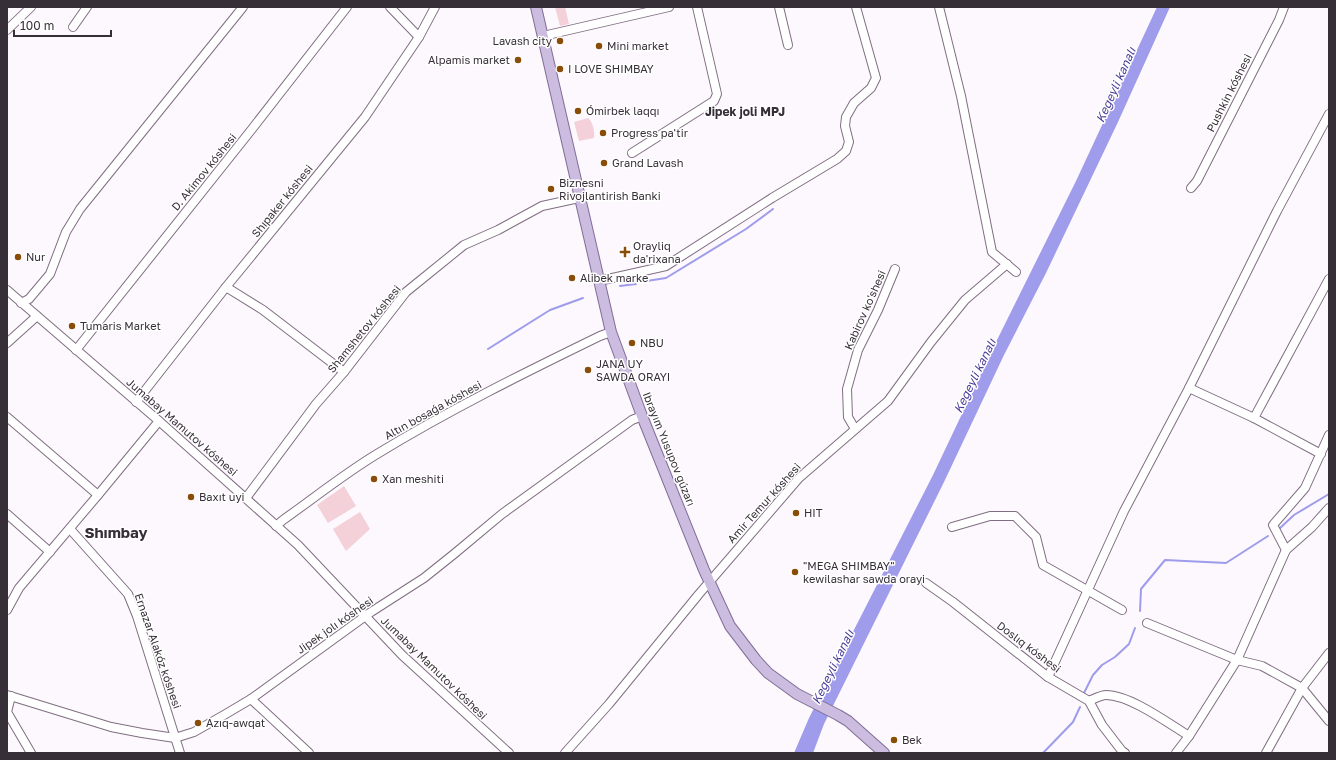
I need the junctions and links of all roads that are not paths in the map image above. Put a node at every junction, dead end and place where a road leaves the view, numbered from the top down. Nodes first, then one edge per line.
1 (31, 7) edge
2 (86, 7) edge
3 (243, 7) edge
4 (347, 7) edge
5 (390, 7) edge
6 (435, 7) edge
7 (536, 7) edge
8 (669, 7) edge
9 (697, 7) edge
10 (779, 7) edge
11 (856, 7) edge
12 (939, 7) edge
13 (1284, 7) edge
14 (73, 27) dead end
15 (7, 30) edge
16 (543, 36) junction
17 (419, 37) junction
18 (788, 45) dead end
19 (1329, 114) edge
20 (632, 153) dead end
21 (1191, 188) dead end
22 (579, 198) junction
23 (1007, 264) junction
24 (895, 269) dead end
25 (1016, 272) dead end
26 (1329, 279) edge
27 (599, 281) junction
28 (226, 287) junction
29 (7, 290) edge
30 (22, 303) junction
31 (37, 316) junction
32 (611, 332) junction
33 (7, 343) edge
34 (76, 350) junction
35 (344, 372) junction
36 (1189, 388) junction
37 (136, 402) junction
38 (642, 416) junction
39 (7, 417) edge
40 (1254, 418) junction
41 (159, 420) junction
42 (855, 429) junction
43 (1329, 435) edge
44 (1321, 454) junction
45 (98, 495) junction
46 (246, 498) junction
47 (1329, 508) edge
48 (7, 514) edge
49 (276, 526) junction
50 (952, 527) dead end
51 (70, 529) junction
52 (1286, 550) junction
53 (50, 552) junction
54 (709, 582) junction
55 (926, 583) dead end
56 (1087, 591) junction
57 (7, 610) edge
58 (1122, 610) dead end
59 (365, 617) junction
60 (1147, 622) dead end
61 (1329, 653) edge
62 (1237, 660) junction
63 (1048, 677) junction
64 (1302, 688) junction
65 (9, 695) edge
66 (251, 699) junction
67 (1089, 701) junction
68 (1329, 721) edge
69 (1189, 736) junction
70 (175, 738) junction
71 (1122, 752) edge
72 (31, 753) edge
73 (180, 753) edge
74 (309, 753) edge
75 (509, 753) edge
76 (565, 753) edge
77 (884, 753) edge
78 (1176, 753) edge
79 (1266, 753) edge

1 - 15 street
2 - 14 street
3 - 30 street
4 - 34 street, D. Akimov kóshesi
5 - 17 street
6 - 17 street, Shıpaker kóshesi
7 - 16 main road, Ibrayım Yusupov gúzarı
8 - 16 street
9 - 20 street
10 - 18 street
11 - 27 street
12 - 23 street
13 - 21 street, Pushkin kóshesi
16 - 22 main road, Ibrayım Yusupov gúzarı
17 - 28 street, Shıpaker kóshesi
19 - 36 street
22 - 27 main road, Ibrayım Yusupov gúzarı
22 - 35 street, Shamshetov kóshesi
23 - 25 street
23 - 42 street, Amir Temur kóshesi
24 - 42 street, Kabirov ko'shesi
26 - 40 street
27 - 32 main road, Ibrayım Yusupov gúzarı
28 - 35 street
28 - 37 street, Shıpaker kóshesi
29 - 30 street, Jumabay Mamutov kóshesi
30 - 31 street, Jumabay Mamutov kóshesi
31 - 33 street
31 - 34 street, Jumabay Mamutov kóshesi
32 - 38 main road, Ibrayım Yusupov gúzarı
32 - 49 street, Altın bosaǵa kóshesi
34 - 37 street, Jumabay Mamutov kóshesi
35 - 46 street, Shamshetov kóshesi
36 - 40 street
36 - 56 street
37 - 41 street, Jumabay Mamutov kóshesi
38 - 54 main road, Ibrayım Yusupov gúzarı
38 - 59 street, Jipek jolı kóshesi
39 - 45 street
40 - 44 street
41 - 45 street
41 - 46 street, Jumabay Mamutov kóshesi
42 - 54 street, Amir Temur kóshesi
43 - 44 street
44 - 52 street
45 - 51 street
46 - 49 street, Jumabay Mamutov kóshesi
47 - 52 street
48 - 53 street
49 - 59 street, Jumabay Mamutov kóshesi
50 - 56 street
51 - 53 street
51 - 70 street, Ernazar Alakóz kóshesi
52 - 62 street
53 - 57 street
54 - 76 street, Amir Temur kóshesi
54 - 77 main road, Ibrayım Yusupov gúzarı
55 - 63 street, Doslıq kóshesi
56 - 58 street
56 - 63 street
59 - 66 street, Jipek jolı kóshesi
59 - 75 street, Jumabay Mamutov kóshesi
60 - 62 street
61 - 64 street
62 - 64 street
62 - 69 street
63 - 67 street, Doslıq kóshesi
64 - 68 street
64 - 79 street
65 - 70 street, Jipek jolı kóshesi
65 - 72 street
66 - 70 street, Jipek jolı kóshesi
66 - 74 street
67 - 69 street
67 - 71 street
69 - 78 street
70 - 73 street, Ernazar Alakóz kóshesi

